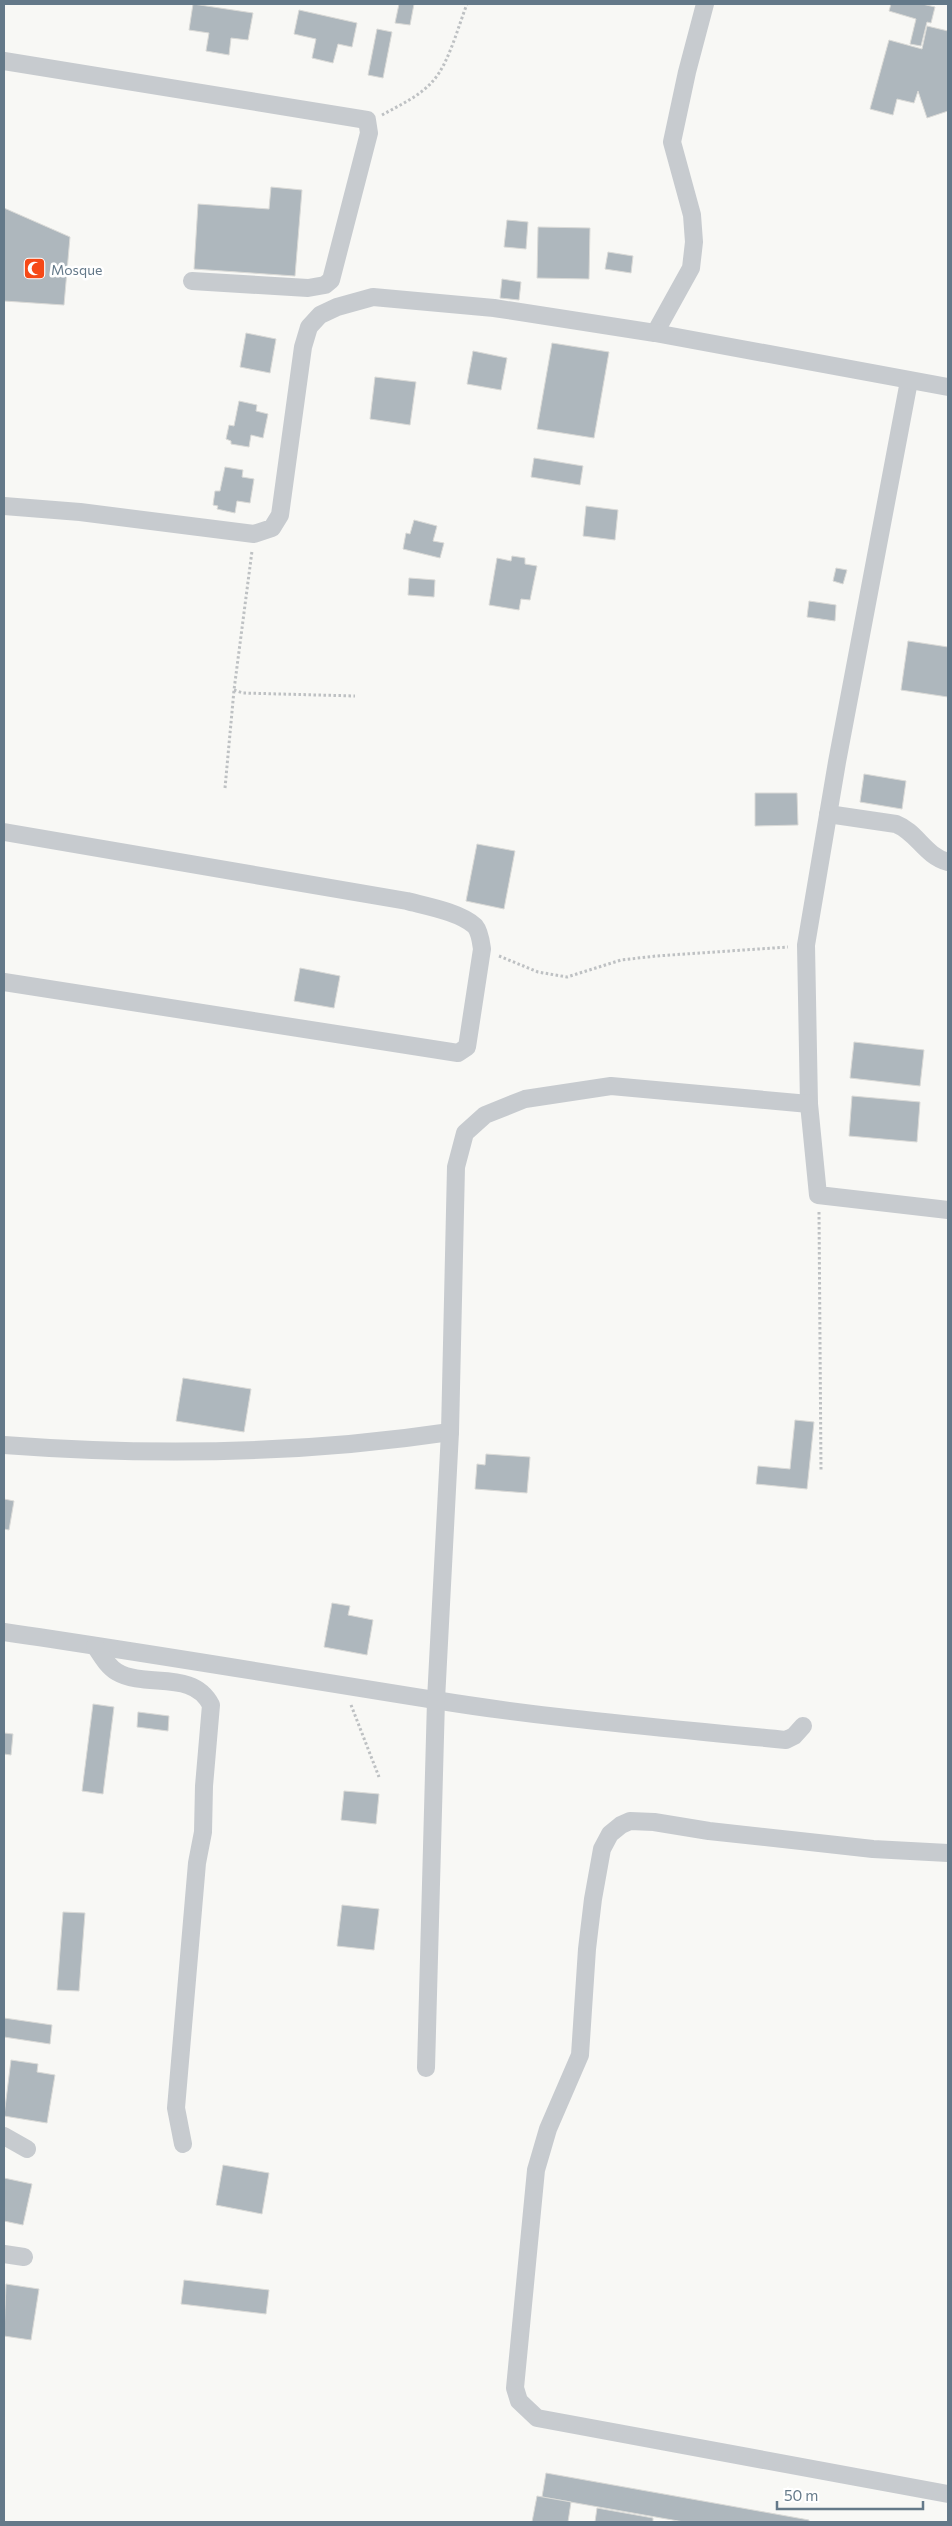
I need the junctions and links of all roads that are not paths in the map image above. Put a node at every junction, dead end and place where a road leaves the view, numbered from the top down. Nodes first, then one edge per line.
1 (705, 4) edge
2 (4, 61) edge
3 (192, 281) dead end
4 (655, 333) junction
5 (909, 381) junction
6 (948, 387) edge
7 (4, 506) edge
8 (828, 814) junction
9 (4, 832) edge
10 (948, 862) edge
11 (4, 982) edge
12 (809, 1104) junction
13 (948, 1210) edge
14 (450, 1432) junction
15 (4, 1445) edge
16 (4, 1632) edge
17 (94, 1646) junction
18 (436, 1700) junction
19 (803, 1726) dead end
20 (948, 1853) edge
21 (426, 2068) dead end
22 (4, 2136) edge
23 (183, 2144) dead end
24 (27, 2149) dead end
25 (4, 2254) edge
26 (24, 2257) dead end
27 (948, 2494) edge

1 - 4 street
2 - 3 street
4 - 5 street
4 - 7 street
5 - 6 street
5 - 8 street
8 - 10 street
8 - 12 street
9 - 11 street
12 - 13 street
12 - 14 street
14 - 15 street
14 - 18 street
16 - 17 street
17 - 18 street
17 - 23 street
18 - 19 street
18 - 21 street
20 - 27 street
22 - 24 street
25 - 26 street

